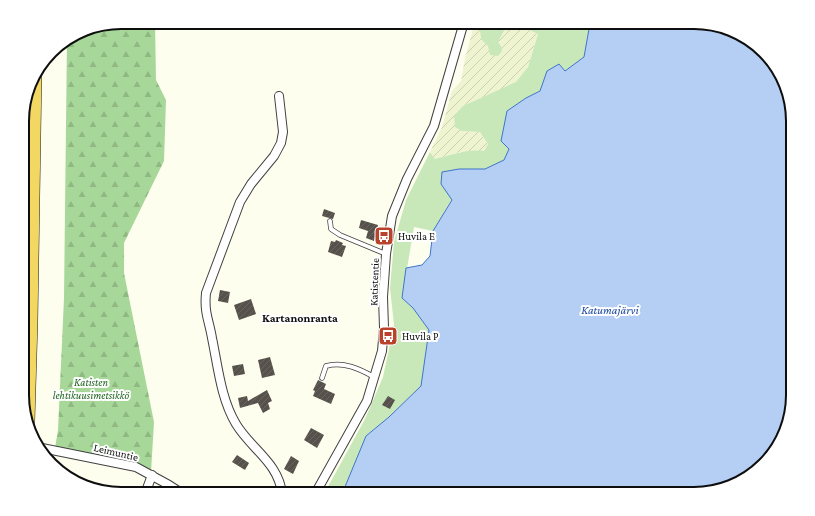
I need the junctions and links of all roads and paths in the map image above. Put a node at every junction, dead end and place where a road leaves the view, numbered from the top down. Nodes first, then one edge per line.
1 (462, 29) edge
2 (36, 87) edge
3 (279, 96) dead end
4 (330, 221) dead end
5 (386, 254) junction
6 (374, 377) junction
7 (322, 378) dead end
8 (29, 385) edge
9 (46, 449) edge
10 (152, 475) junction
11 (148, 487) edge
12 (172, 487) edge
13 (282, 487) edge
14 (319, 487) edge

1 - 5 street, Katistentie
2 - 8 highway
3 - 13 street
4 - 5 lane
5 - 6 street, Katistentie
6 - 7 lane
6 - 14 street, Katistentie
9 - 10 street, Leimuntie
10 - 11 street
10 - 12 street, Leimuntie

